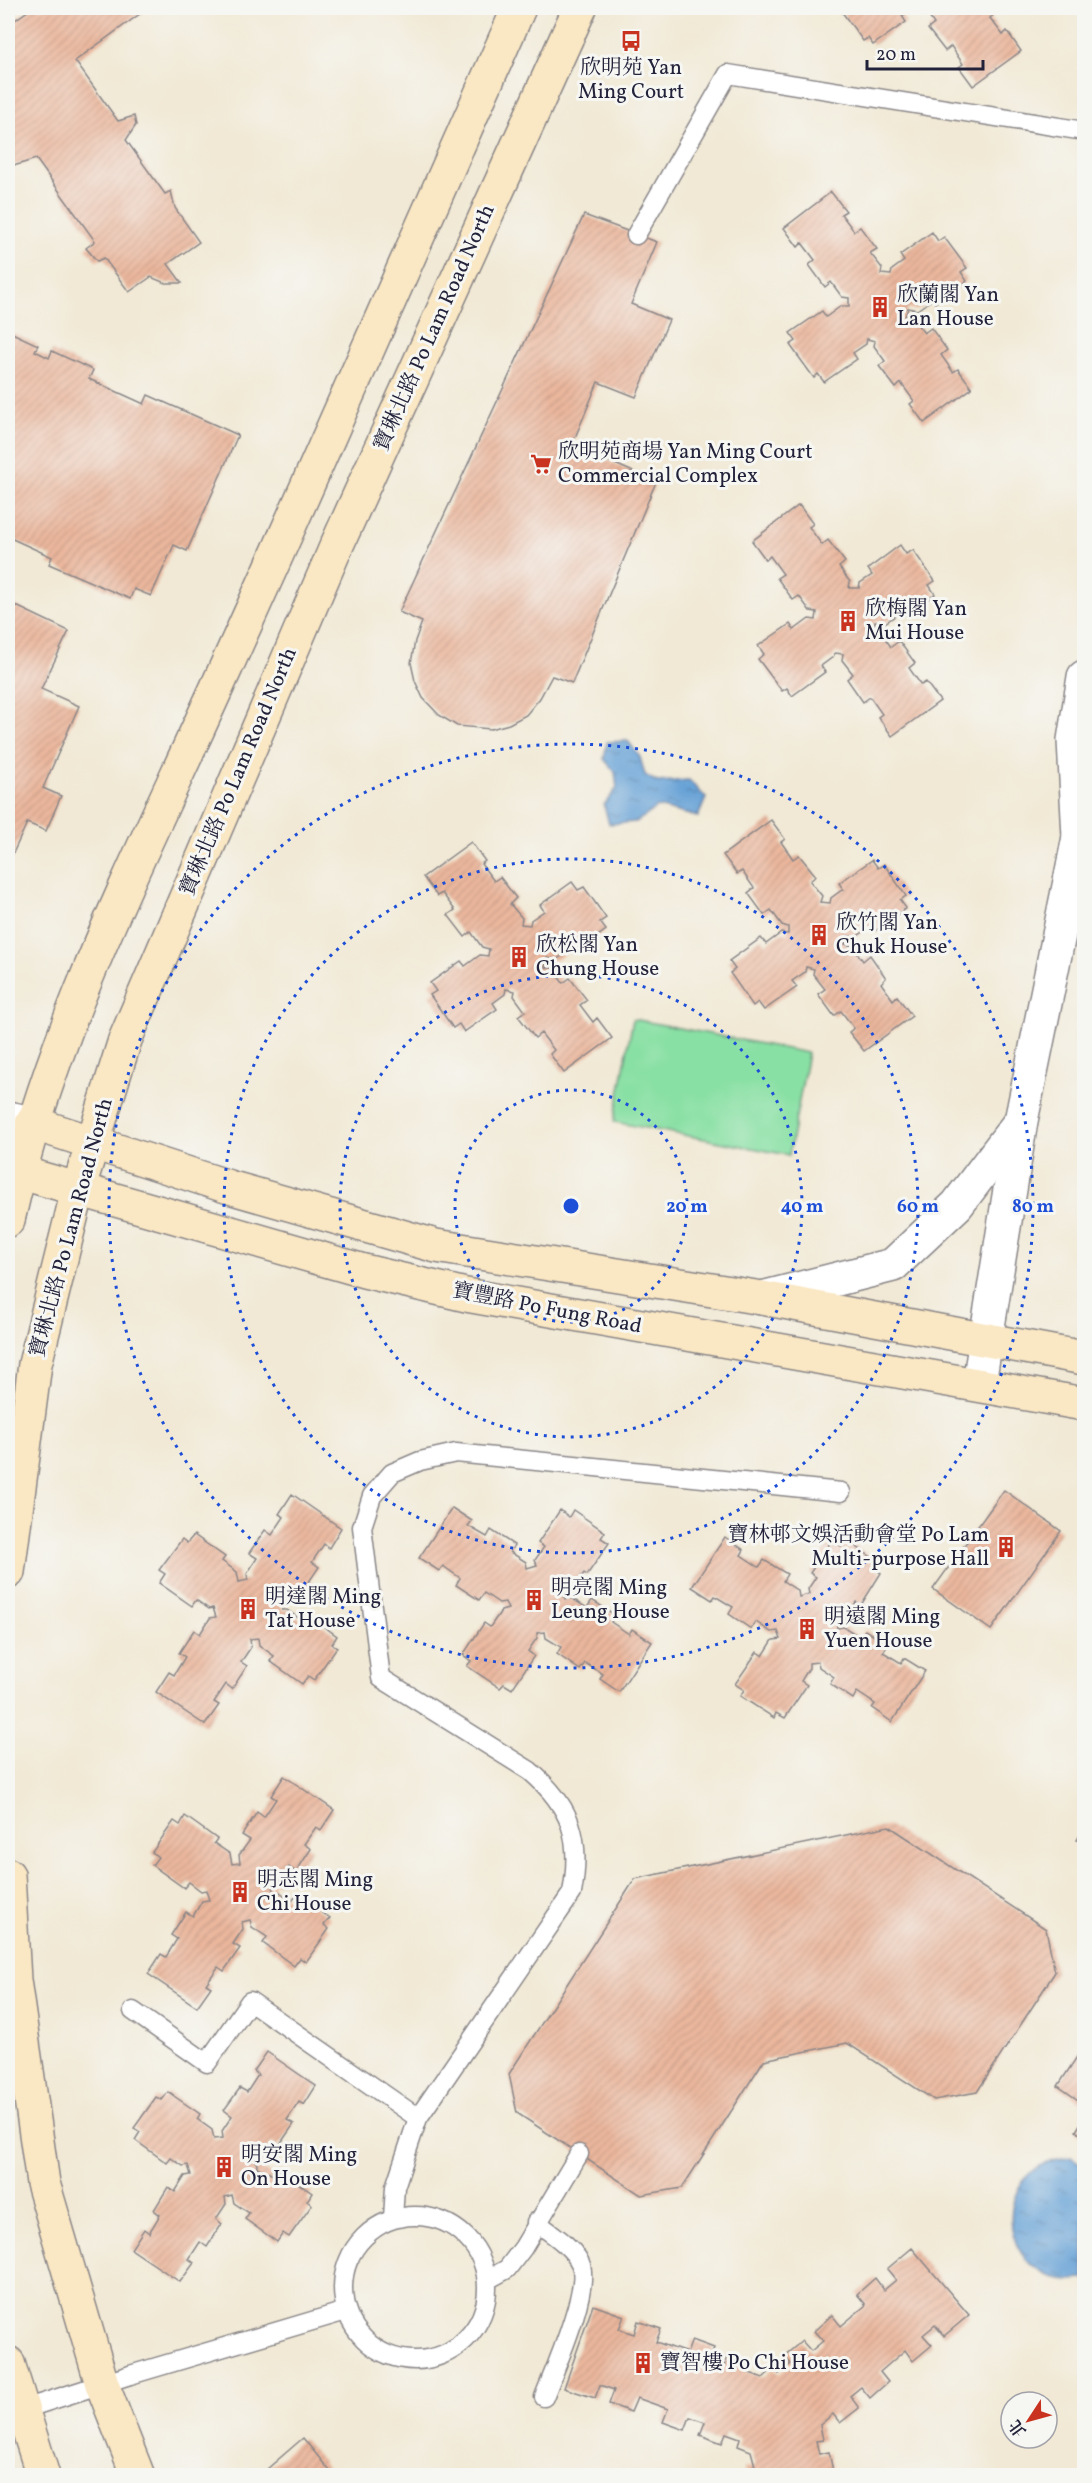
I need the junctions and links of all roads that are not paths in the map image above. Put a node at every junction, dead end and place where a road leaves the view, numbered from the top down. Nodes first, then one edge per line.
1 (519, 8) edge
2 (580, 8) edge
3 (1084, 131) edge
4 (636, 235) dead end
5 (1084, 677) edge
6 (1083, 833) edge
7 (20, 1121) edge
8 (1021, 1121) junction
9 (93, 1142) junction
10 (13, 1170) edge
11 (78, 1190) junction
12 (8, 1220) edge
13 (762, 1298) junction
14 (986, 1340) junction
15 (1084, 1358) edge
16 (979, 1383) junction
17 (1084, 1404) edge
18 (841, 1492) dead end
19 (8, 1572) edge
20 (8, 1875) edge
21 (133, 2011) dead end
22 (418, 2118) junction
23 (579, 2154) dead end
24 (393, 2218) junction
25 (536, 2222) junction
26 (487, 2280) junction
27 (346, 2311) junction
28 (8, 2363) edge
29 (102, 2384) junction
30 (544, 2397) dead end
31 (21, 2410) junction
32 (43, 2475) edge
33 (138, 2475) edge

1 - 7 main road
2 - 9 main road, 寶琳北路 Po Lam Road North
3 - 4 lane
5 - 6 street
6 - 8 street
7 - 9 main road, 寶豐路 Po Fung Road
7 - 10 main road
8 - 13 street
8 - 14 street
9 - 11 main road, 寶琳北路 Po Lam Road North
9 - 13 main road, 寶豐路 Po Fung Road
10 - 11 main road, 寶豐路 Po Fung Road
10 - 12 main road
11 - 16 main road, 寶豐路 Po Fung Road
11 - 19 main road, 寶琳北路 Po Lam Road North
13 - 14 main road, 寶豐路 Po Fung Road
14 - 15 main road, 寶豐路 Po Fung Road
14 - 16 street
16 - 17 main road, 寶豐路 Po Fung Road
18 - 22 lane
20 - 29 main road
21 - 22 lane
22 - 24 lane
23 - 25 lane
24 - 26 lane
24 - 27 lane
25 - 26 lane
25 - 30 lane
26 - 27 lane
27 - 29 lane
28 - 31 main road
29 - 31 lane
29 - 33 main road
31 - 32 main road

